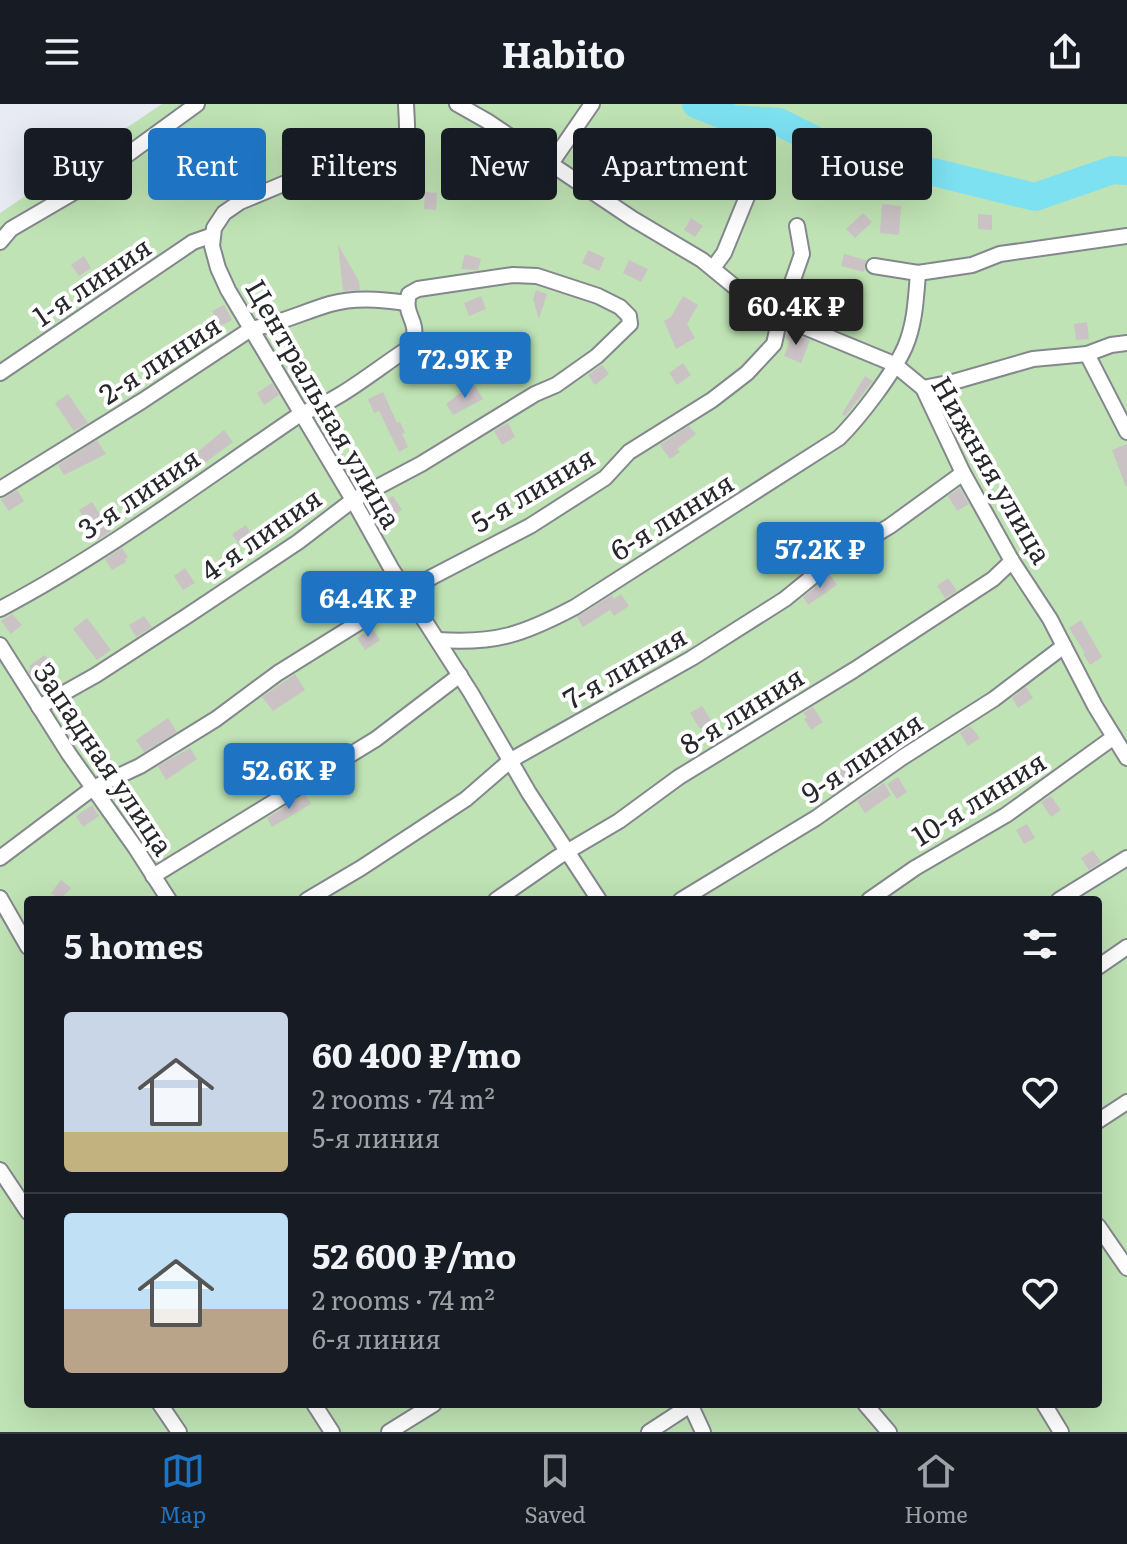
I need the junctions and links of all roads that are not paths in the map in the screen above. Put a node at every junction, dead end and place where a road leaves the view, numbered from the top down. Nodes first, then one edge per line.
1 (197, 104) edge
2 (406, 104) edge
3 (457, 104) edge
4 (592, 104) edge
5 (497, 128) edge
6 (557, 155) edge
7 (557, 169) edge
8 (746, 200) edge
9 (797, 226) dead end
10 (213, 235) junction
11 (1127, 236) edge
12 (0, 242) edge
13 (874, 266) dead end
14 (713, 268) junction
15 (918, 273) junction
16 (406, 303) junction
17 (780, 317) junction
18 (251, 329) junction
19 (1127, 343) edge
20 (1087, 354) junction
21 (894, 364) junction
22 (0, 373) edge
23 (923, 388) junction
24 (302, 413) junction
25 (1127, 432) edge
26 (963, 473) junction
27 (0, 489) edge
28 (353, 500) junction
29 (1012, 561) junction
30 (408, 594) junction
31 (0, 609) edge
32 (438, 640) junction
33 (0, 645) edge
34 (1064, 646) junction
35 (460, 675) junction
36 (39, 707) junction
37 (1114, 737) junction
38 (1127, 758) edge
39 (511, 760) junction
40 (93, 788) junction
41 (567, 851) junction
42 (0, 858) edge
43 (1127, 858) edge
44 (153, 876) junction
45 (166, 896) edge
46 (314, 896) edge
47 (502, 896) edge
48 (596, 896) edge
49 (688, 896) edge
50 (875, 896) edge
51 (1065, 896) edge
52 (0, 898) edge
53 (24, 940) edge
54 (1127, 947) edge
55 (1102, 964) edge
56 (1127, 1102) edge
57 (1102, 1118) edge
58 (0, 1170) edge
59 (24, 1206) edge
60 (1102, 1232) edge
61 (1127, 1268) edge
62 (163, 1408) edge
63 (317, 1408) edge
64 (428, 1408) edge
65 (687, 1408) edge
66 (693, 1408) edge
67 (868, 1408) edge
68 (1046, 1408) edge
69 (179, 1432) edge
70 (332, 1432) edge
71 (389, 1432) edge
72 (649, 1432) edge
73 (703, 1432) edge
74 (889, 1432) edge
75 (1061, 1432) edge

1 - 12 street
2 - 10 street
3 - 5 street, Нижняя улица
4 - 6 street
7 - 14 street, Нижняя улица
8 - 14 street
9 - 17 street, 5-я линия
10 - 18 street, Центральная улица
10 - 22 street, 1-я линия
11 - 15 street
13 - 15 street
14 - 17 street, Нижняя улица
15 - 21 street, 6-я линия
16 - 18 street, 2-я линия
16 - 24 street, 3-я линия
16 - 28 street, 4-я линия
17 - 21 street, Нижняя улица
17 - 30 street, 5-я линия
18 - 24 street, Центральная улица
18 - 27 street, 2-я линия
19 - 20 street
20 - 23 street
20 - 25 street
21 - 23 street, Нижняя улица
21 - 32 street, 6-я линия
23 - 26 street, Нижняя улица
24 - 28 street, Центральная улица
24 - 31 street, 3-я линия
26 - 29 street, Нижняя улица
26 - 39 street, 7-я линия
28 - 30 street, Центральная улица
28 - 36 street, 4-я линия
29 - 34 street, Нижняя улица
29 - 41 street, 8-я линия
30 - 32 street, Центральная улица
30 - 40 street, 5-я линия
32 - 35 street, Центральная улица
33 - 36 street, Западная улица
34 - 37 street, Нижняя улица
34 - 49 street, 9-я линия
35 - 39 street, Центральная улица
35 - 44 street
36 - 40 street, Западная улица
37 - 38 street, Нижняя улица
37 - 50 street, 10-я линия
39 - 41 street, Центральная улица
39 - 46 street, 7-я линия
40 - 42 street, 5-я линия
40 - 44 street, Западная улица
41 - 47 street, 8-я линия
41 - 48 street, Центральная улица
43 - 51 street
44 - 45 street, Западная улица
52 - 53 street
54 - 55 street
56 - 57 street
58 - 59 street
60 - 61 street
62 - 69 street
63 - 70 street
64 - 71 street
65 - 72 street
66 - 73 street
67 - 74 street
68 - 75 street

